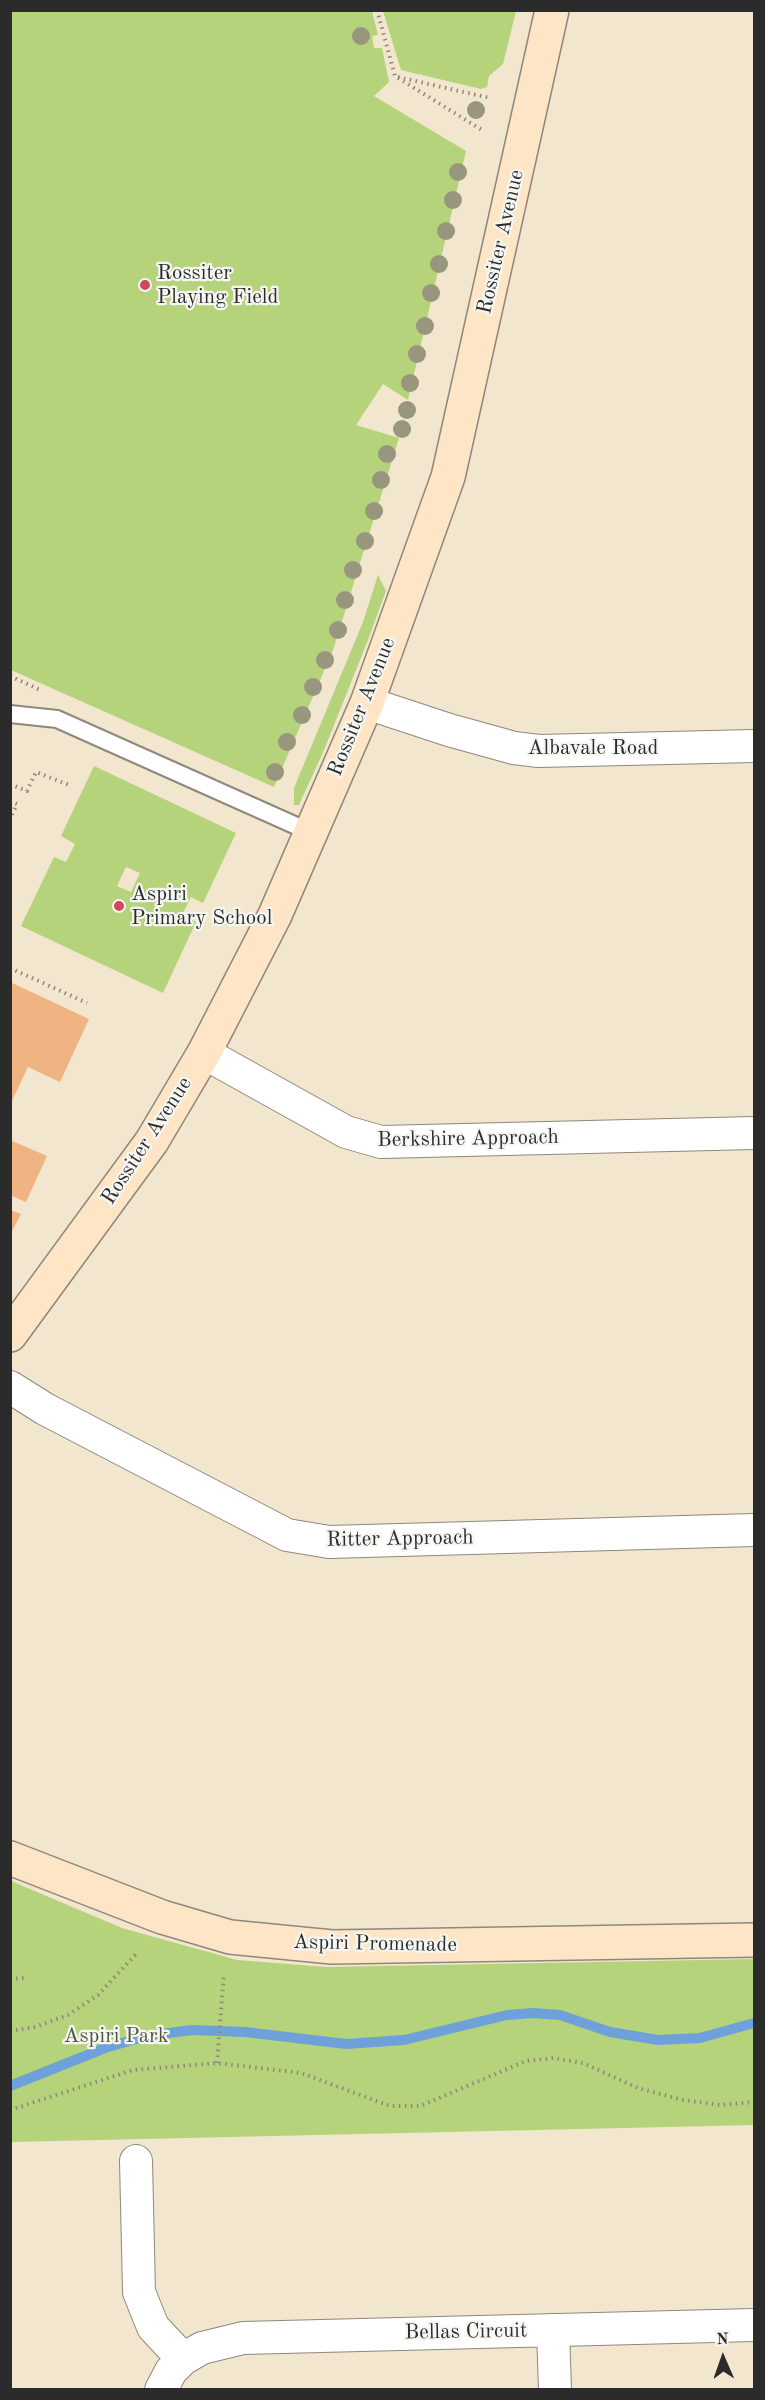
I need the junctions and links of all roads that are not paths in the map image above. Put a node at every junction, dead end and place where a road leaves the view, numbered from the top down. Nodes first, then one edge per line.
1 (552, 10) edge
2 (367, 703) junction
3 (10, 714) edge
4 (754, 746) edge
5 (310, 832) junction
6 (204, 1053) junction
7 (754, 1133) edge
8 (10, 1335) edge
9 (10, 1387) edge
10 (754, 1530) edge
11 (10, 1858) edge
12 (754, 1940) edge
13 (136, 2161) dead end
14 (754, 2325) edge
15 (553, 2330) junction
16 (183, 2359) junction
17 (161, 2390) edge
18 (555, 2390) edge

1 - 2 street, Rossiter Avenue
2 - 4 street, Albavale Road
2 - 5 street, Rossiter Avenue
3 - 5 lane
5 - 6 street, Rossiter Avenue
6 - 7 street, Berkshire Approach
6 - 8 street, Rossiter Avenue
9 - 10 street, Ritter Approach
11 - 12 street, Aspiri Promenade
13 - 16 street
14 - 15 street, Bellas Circuit
15 - 16 street, Bellas Circuit
15 - 18 street
16 - 17 street, Bellas Circuit

